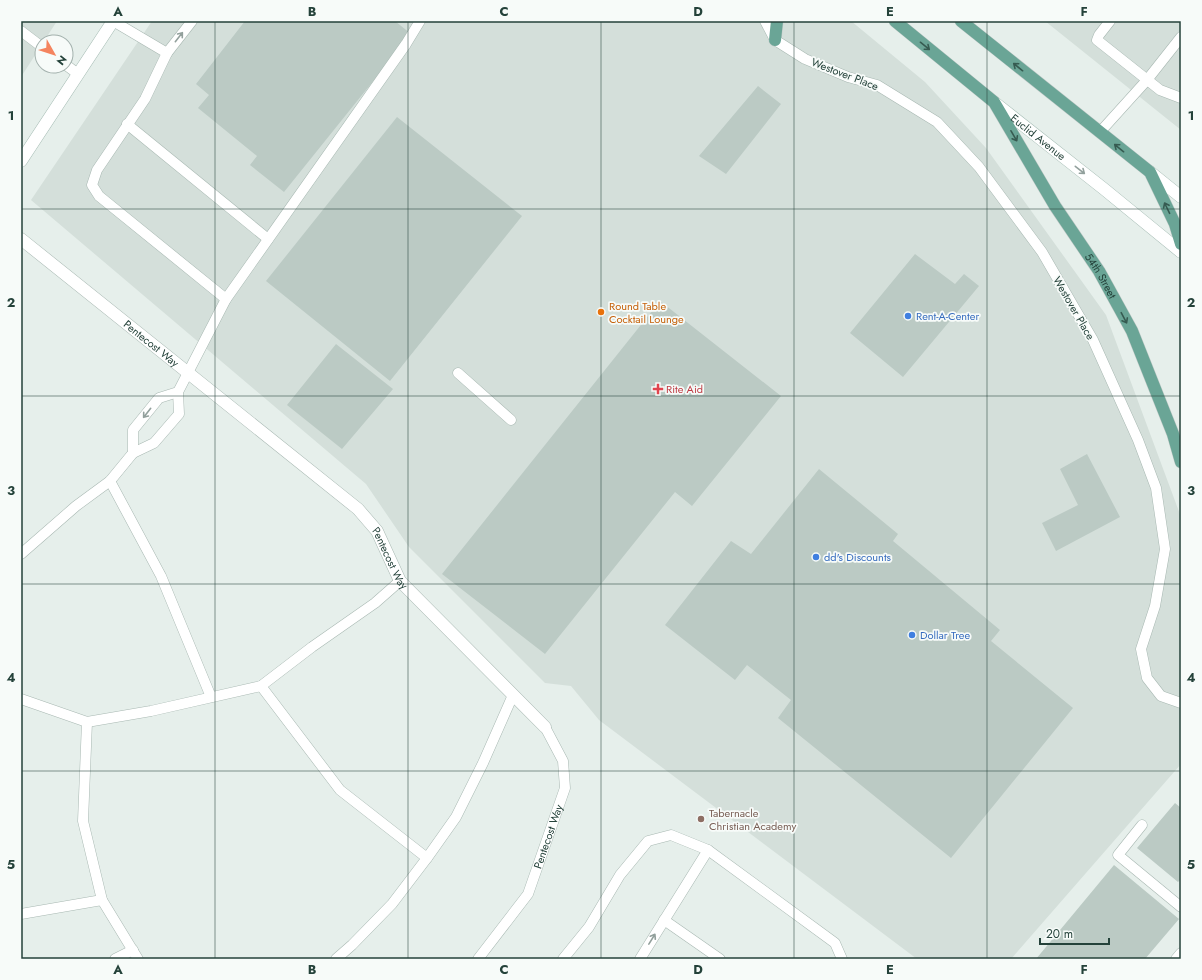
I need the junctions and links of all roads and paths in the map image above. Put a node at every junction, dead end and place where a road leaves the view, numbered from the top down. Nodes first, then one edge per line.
1 (113, 21) edge
2 (192, 21) edge
3 (765, 21) edge
4 (777, 21) edge
5 (895, 21) edge
6 (962, 21) edge
7 (1110, 21) edge
8 (419, 22) edge
9 (21, 31) edge
10 (1181, 37) edge
11 (34, 40) edge
12 (775, 40) junction
13 (167, 53) junction
14 (74, 71) edge
15 (78, 74) junction
16 (1147, 80) junction
17 (1181, 98) edge
18 (994, 102) junction
19 (127, 124) junction
20 (1100, 132) junction
21 (21, 161) edge
22 (1150, 172) junction
23 (1181, 197) edge
24 (21, 239) edge
25 (268, 239) junction
26 (1181, 244) edge
27 (1181, 252) edge
28 (226, 299) junction
29 (458, 373) dead end
30 (189, 374) junction
31 (178, 392) junction
32 (511, 420) dead end
33 (133, 453) junction
34 (1181, 462) edge
35 (110, 481) junction
36 (21, 554) edge
37 (400, 581) junction
38 (261, 686) junction
39 (513, 695) junction
40 (211, 697) junction
41 (21, 699) edge
42 (1181, 703) edge
43 (87, 722) junction
44 (544, 727) joint
45 (1142, 825) dead end
46 (708, 850) junction
47 (427, 858) junction
48 (102, 900) junction
49 (1181, 907) edge
50 (21, 914) edge
51 (664, 920) junction
52 (1181, 953) edge
53 (136, 954) edge
54 (115, 959) edge
55 (336, 959) edge
56 (478, 959) edge
57 (563, 959) edge
58 (640, 959) edge
59 (720, 959) edge
60 (842, 959) edge
61 (1176, 959) edge

1 - 13 lane
1 - 15 street
13 -> 2 lane
3 - 12 lane, Westover Place
4 - 12 main road
5 -> 18 main road, Euclid Avenue
20 -> 6 main road
7 - 16 lane
8 - 25 lane
9 - 11 lane
10 - 16 lane
12 - 42 lane, Westover Place
13 - 19 lane
14 - 15 lane
15 - 21 street
16 - 17 lane
16 - 20 lane
18 -> 27 street, Euclid Avenue
18 -> 34 main road, 54th Street
19 - 25 lane
19 - 28 lane
22 -> 20 main road
22 - 23 street
26 -> 22 main road
24 - 30 street, Pentecost Way
25 - 28 lane
28 - 30 lane
29 - 32 lane
30 - 31 lane
30 - 37 street, Pentecost Way
31 - 33 lane
31 -> 33 lane
33 - 35 lane
35 - 36 lane
35 - 40 lane
37 - 38 lane
37 - 39 street, Pentecost Way
38 - 40 lane
38 - 47 lane
39 - 44 street, Pentecost Way
39 - 47 lane
40 - 43 lane
41 - 43 lane
43 - 48 lane
44 - 56 lane, Pentecost Way
45 - 49 lane
46 - 51 lane
46 - 57 lane
46 - 60 lane
47 - 55 lane
48 - 50 lane
48 - 53 lane
58 -> 51 lane
51 - 59 lane
52 - 61 lane
53 - 54 lane

